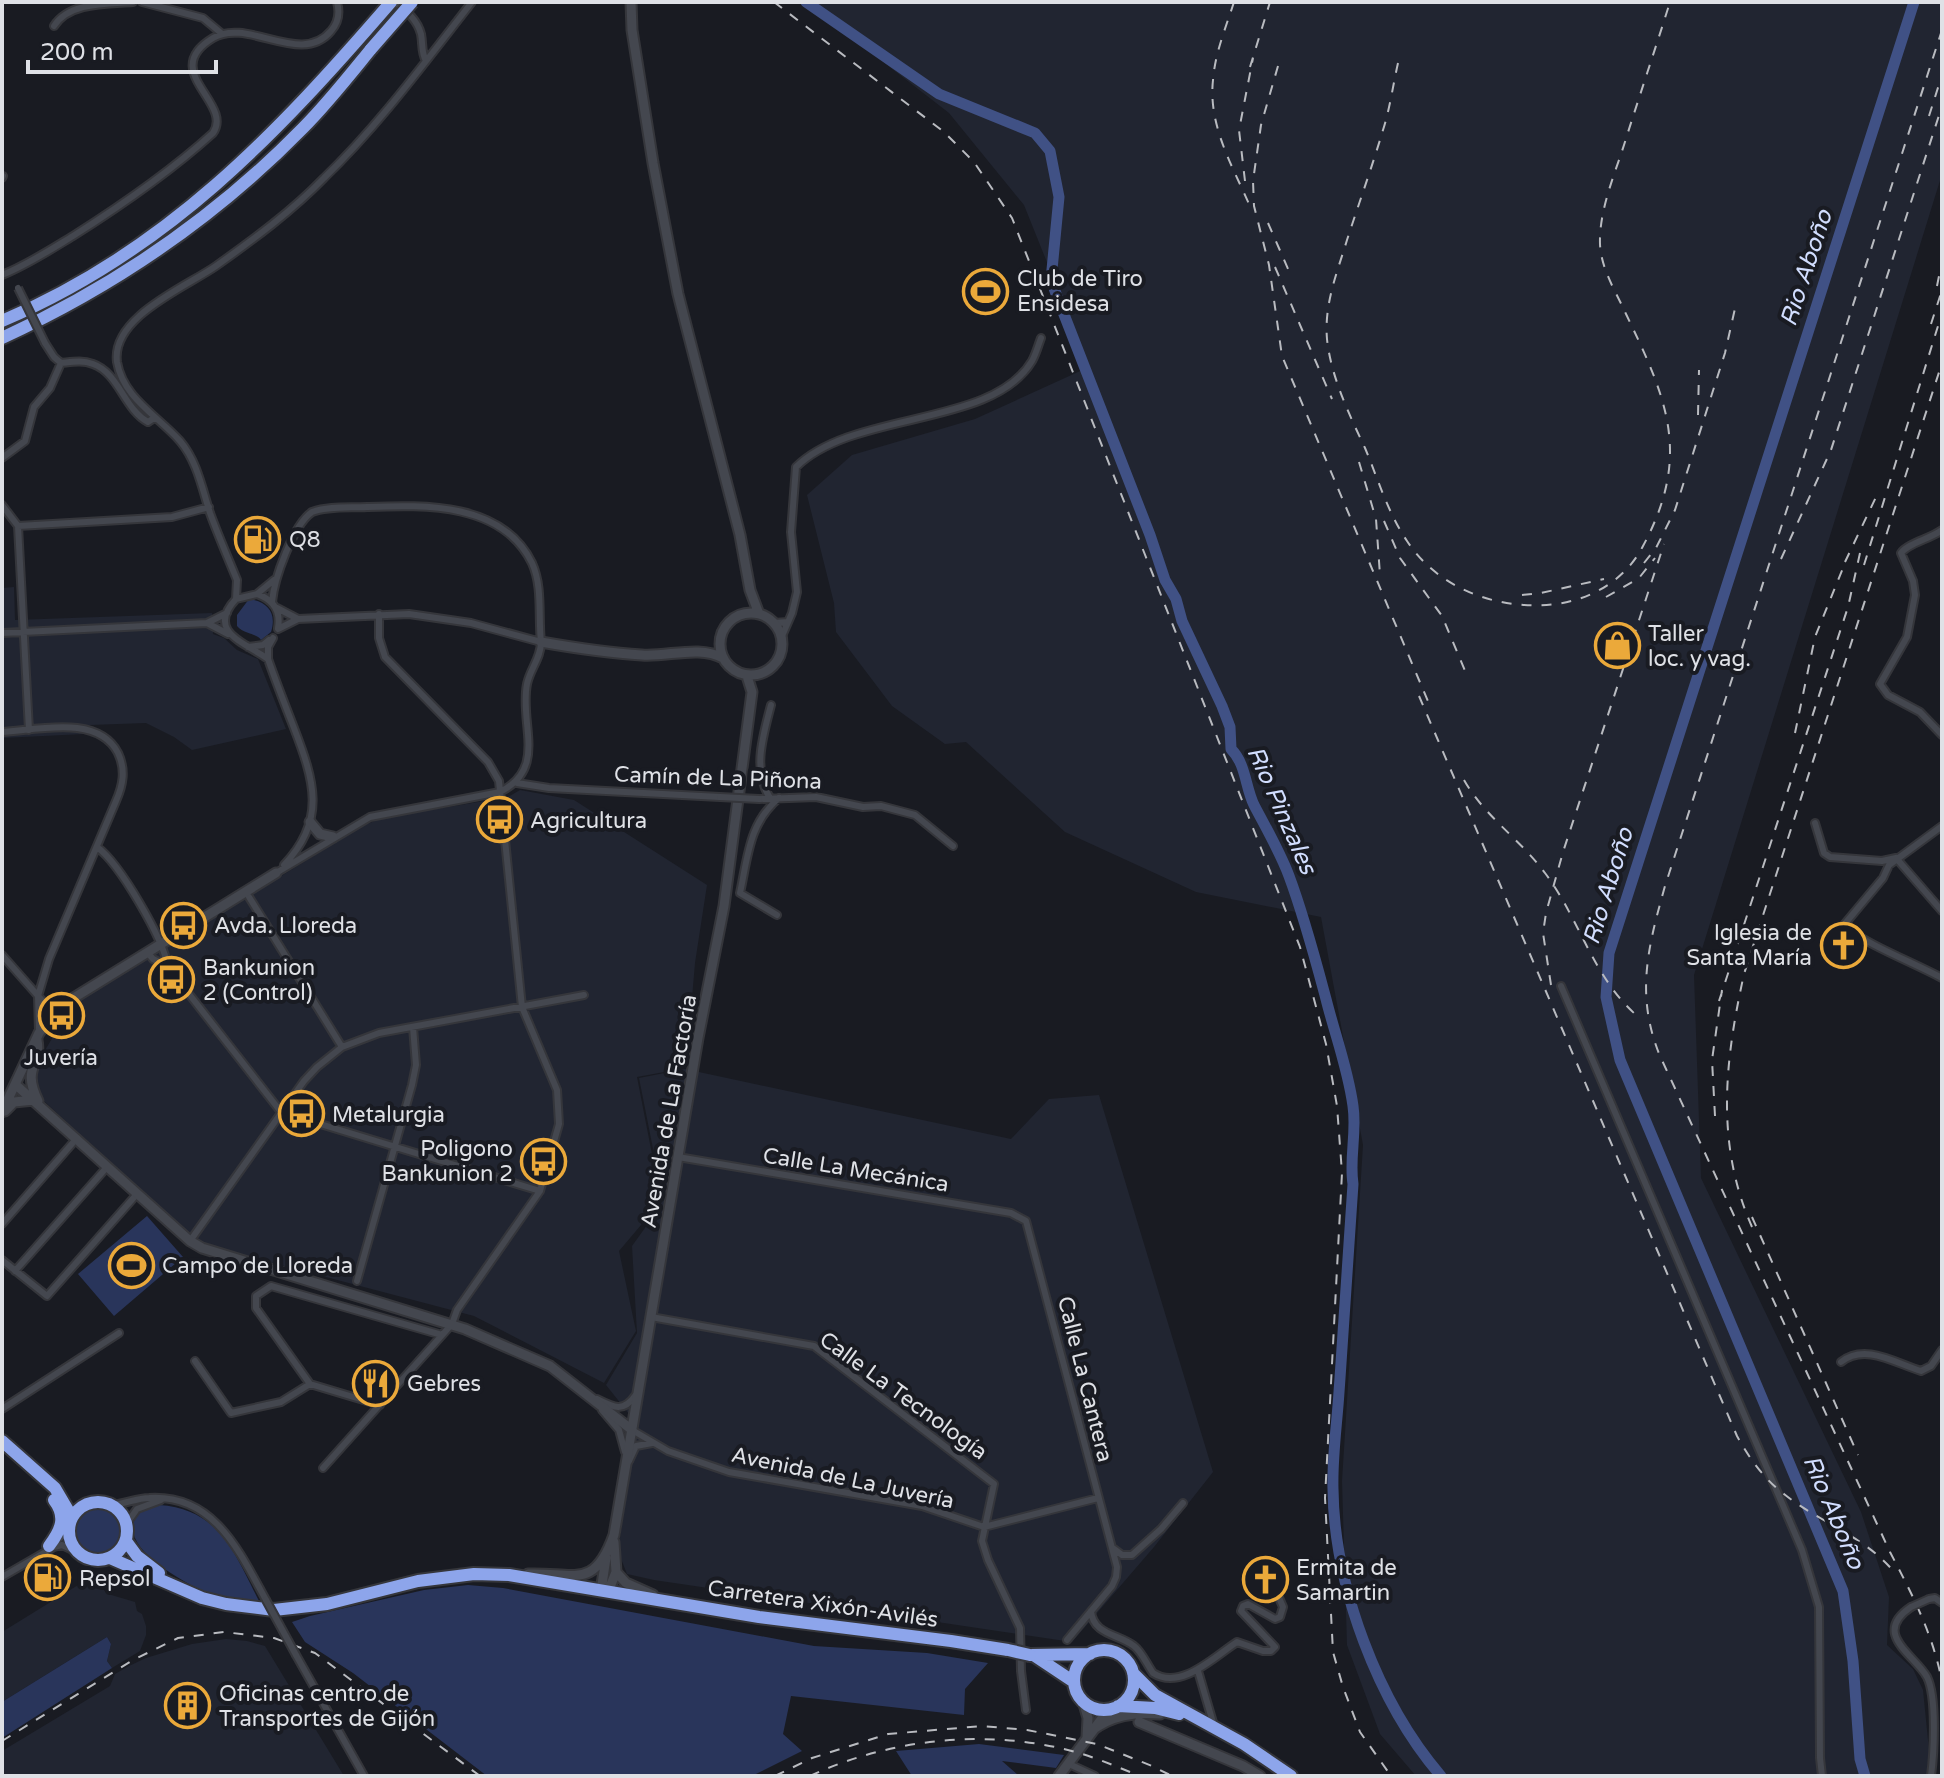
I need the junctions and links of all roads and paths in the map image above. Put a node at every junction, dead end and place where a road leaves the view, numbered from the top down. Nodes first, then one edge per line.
1 (133, 2) edge
2 (142, 2) edge
3 (337, 2) edge
4 (393, 2) edge
5 (412, 2) edge
6 (472, 2) edge
7 (631, 2) edge
8 (54, 26) dead end
9 (221, 33) junction
10 (426, 61) junction
11 (10, 272) junction
12 (2, 275) edge
13 (2, 321) edge
14 (2, 338) edge
15 (1041, 338) dead end
16 (61, 363) junction
17 (154, 418) junction
18 (2, 458) edge
19 (2, 505) edge
20 (209, 507) junction
21 (18, 526) junction
22 (1942, 530) edge
23 (276, 578) junction
24 (237, 580) junction
25 (750, 590) junction
26 (254, 594) junction
27 (236, 599) junction
28 (274, 605) junction
29 (227, 613) junction
30 (379, 614) junction
31 (759, 614) junction
32 (741, 615) junction
33 (298, 619) junction
34 (788, 622) junction
35 (207, 623) junction
36 (774, 623) junction
37 (278, 629) junction
38 (22, 632) junction
39 (2, 633) edge
40 (782, 636) junction
41 (232, 638) junction
42 (273, 638) junction
43 (541, 642) junction
44 (720, 642) junction
45 (248, 647) junction
46 (705, 652) junction
47 (723, 658) junction
48 (268, 659) junction
49 (764, 673) junction
50 (747, 676) junction
51 (752, 692) junction
52 (771, 705) dead end
53 (29, 730) junction
54 (2, 732) edge
55 (1942, 735) edge
56 (517, 783) junction
57 (500, 792) junction
58 (770, 798) junction
59 (779, 798) junction
60 (310, 822) junction
61 (1815, 823) dead end
62 (1942, 826) edge
63 (333, 837) junction
64 (953, 846) dead end
65 (97, 847) junction
66 (1896, 858) junction
67 (276, 873) junction
68 (249, 897) dead end
69 (1942, 911) edge
70 (777, 915) dead end
71 (162, 943) junction
72 (147, 952) junction
73 (2, 955) edge
74 (168, 967) junction
75 (1942, 978) edge
76 (1561, 986) dead end
77 (584, 995) dead end
78 (38, 996) junction
79 (59, 1007) junction
80 (522, 1007) junction
81 (413, 1027) junction
82 (38, 1036) junction
83 (342, 1047) junction
84 (16, 1085) junction
85 (37, 1103) junction
86 (2, 1112) edge
87 (281, 1112) junction
88 (77, 1138) junction
89 (397, 1147) junction
90 (678, 1157) junction
91 (107, 1167) junction
92 (540, 1191) junction
93 (137, 1194) junction
94 (1026, 1221) joint
95 (2, 1224) edge
96 (190, 1241) junction
97 (2, 1260) edge
98 (15, 1271) junction
99 (357, 1281) dead end
100 (651, 1317) junction
101 (452, 1324) junction
102 (119, 1333) dead end
103 (442, 1335) junction
104 (1942, 1350) edge
105 (195, 1361) dead end
106 (1841, 1362) dead end
107 (310, 1384) junction
108 (639, 1389) junction
109 (591, 1396) junction
110 (380, 1405) junction
111 (2, 1409) edge
112 (632, 1430) junction
113 (2, 1441) edge
114 (654, 1443) junction
115 (33, 1467) junction
116 (626, 1467) junction
117 (323, 1468) dead end
118 (55, 1488) junction
119 (1098, 1498) junction
120 (164, 1499) junction
121 (94, 1502) junction
122 (1183, 1503) dead end
123 (112, 1505) junction
124 (72, 1517) junction
125 (127, 1523) junction
126 (984, 1527) junction
127 (69, 1531) junction
128 (614, 1535) junction
129 (126, 1541) junction
130 (1111, 1546) junction
131 (46, 1549) junction
132 (79, 1553) junction
133 (110, 1558) junction
134 (606, 1558) junction
135 (616, 1572) junction
136 (509, 1575) junction
137 (2, 1577) edge
138 (1274, 1586) dead end
139 (177, 1587) junction
140 (605, 1591) junction
141 (671, 1602) junction
142 (1942, 1603) edge
143 (1091, 1611) junction
144 (1067, 1640) dead end
145 (1090, 1654) junction
146 (1031, 1655) junction
147 (1198, 1671) junction
148 (1133, 1673) junction
149 (1074, 1682) junction
150 (1083, 1701) junction
151 (1113, 1708) junction
152 (1026, 1710) dead end
153 (1188, 1718) junction
154 (1139, 1722) dead end
155 (1215, 1729) junction
156 (1089, 1734) junction
157 (1069, 1764) junction
158 (364, 1776) edge
159 (1059, 1776) edge
160 (1095, 1776) edge
161 (1260, 1776) edge
162 (1291, 1776) edge
163 (1822, 1776) edge
164 (1931, 1776) edge

1 - 8 street
2 - 9 street
3 - 9 street
4 - 10 street
4 - 13 highway
5 - 14 highway, bridge
6 - 10 street
7 - 25 street
9 - 11 street
10 - 17 street
11 - 12 street
11 - 16 street, bridge
15 - 34 street
16 - 17 street
16 - 18 street
17 - 20 street
19 - 21 street
20 - 21 street
20 - 24 street
21 - 38 street
22 - 55 street
23 - 26 street
23 - 28 street
23 - 43 street
24 - 26 street
24 - 27 street
25 - 31 street
25 - 32 street
26 - 27 street
26 - 28 street
27 - 29 street
28 - 33 street
28 - 37 street
29 - 35 street
29 - 41 street
30 - 33 street
30 - 43 street
30 - 57 street
31 - 32 street
31 - 36 street
32 - 44 street
33 - 37 street
34 - 36 street
34 - 40 street
35 - 38 street
35 - 41 street
36 - 40 street
37 - 42 street
38 - 39 street
38 - 53 street
40 - 49 street
41 - 45 street
42 - 45 street
42 - 48 street
43 - 46 street
43 - 56 street
44 - 46 street
44 - 47 street
45 - 48 street
46 - 47 street
47 - 50 street
48 - 60 street
49 - 50 street
49 - 51 street, Avenida de La Factoría
50 - 51 street, Avenida de La Factoría
51 - 90 street, Avenida de La Factoría
52 - 58 street
53 - 54 street
53 - 65 street
56 - 57 street
56 - 58 street, Camín de La Piñona, bridge
57 - 63 street
57 - 80 street
58 - 59 street, Camín de La Piñona
59 - 64 street, Camín de La Piñona
59 - 70 street
60 - 63 street
60 - 67 street
61 - 66 street
62 - 66 street
63 - 67 street
65 - 71 street
65 - 78 street
66 - 69 street
66 - 75 street
67 - 71 street
68 - 83 street
71 - 72 street
71 - 74 street
72 - 74 street
72 - 79 street
73 - 78 street
74 - 87 street
76 - 163 street
77 - 80 street
78 - 79 street
78 - 82 street
79 - 82 street
80 - 81 street
80 - 92 street
81 - 83 street
81 - 89 street
82 - 84 street
82 - 85 street
83 - 87 street
84 - 85 street
84 - 86 street
85 - 86 street
85 - 88 street
87 - 89 street
87 - 96 street
88 - 91 street
88 - 95 street
89 - 92 street
89 - 99 street
90 - 94 street, Calle La Mecánica
90 - 100 street, Avenida de La Factoría
91 - 93 street
91 - 98 street
92 - 101 street
93 - 96 street
93 - 98 street
94 - 119 street, Calle La Cantera
96 - 101 street
97 - 98 street
100 - 108 street, Avenida de La Factoría
100 - 126 street, Calle La Tecnología
101 - 103 street
101 - 109 street
102 - 111 street
103 - 107 street
103 - 110 street
104 - 106 street
105 - 107 street
107 - 110 street
108 - 109 street
108 - 112 street, Avenida de La Factoría
109 - 112 street
109 - 116 street
110 - 117 street
112 - 114 street, Avenida de La Juvería
112 - 116 street, Avenida de La Factoría
113 - 115 highway
114 - 116 street
114 - 126 street, Avenida de La Juvería
115 - 118 highway
115 - 131 highway
116 - 128 street, Avenida de La Factoría
118 - 121 highway
118 - 124 highway
119 - 126 street
119 - 130 street, Calle La Cantera
120 - 123 street
120 - 125 street
120 - 158 street, bridge
121 - 123 highway
121 - 124 highway
122 - 130 street
123 - 125 highway
124 - 127 highway
125 - 129 highway
126 - 152 street
127 - 131 street
127 - 132 highway
128 - 134 street, Avenida de La Factoría
128 - 135 street, Avenida de La Factoría
129 - 133 highway
129 - 139 highway, Carretera Xixón-Avilés
130 - 143 street, Calle La Cantera
131 - 132 street
131 - 137 street
132 - 133 highway
133 - 139 highway, Carretera Xixón-Avilés
134 - 136 street
134 - 140 street, Avenida de La Factoría
135 - 140 street, Avenida de La Factoría
135 - 141 street
136 - 139 highway, Carretera Xixón-Avilés
136 - 140 highway, Carretera Xixón-Avilés
138 - 147 street
140 - 141 highway, Carretera Xixón-Avilés
141 - 146 highway, Carretera Xixón-Avilés, bridge
142 - 164 street, bridge
143 - 144 street, Calle La Cantera
143 - 147 street
145 - 146 highway, Carretera Xixón-Avilés
145 - 148 highway
145 - 149 highway
146 - 149 highway, Carretera Xixón-Avilés
147 - 155 street
148 - 151 highway
148 - 155 highway
149 - 150 highway
150 - 151 highway
150 - 156 street
151 - 153 highway
151 - 156 street
153 - 155 highway
153 - 156 street
154 - 161 street
155 - 162 highway
156 - 157 street
157 - 159 street
157 - 160 street

